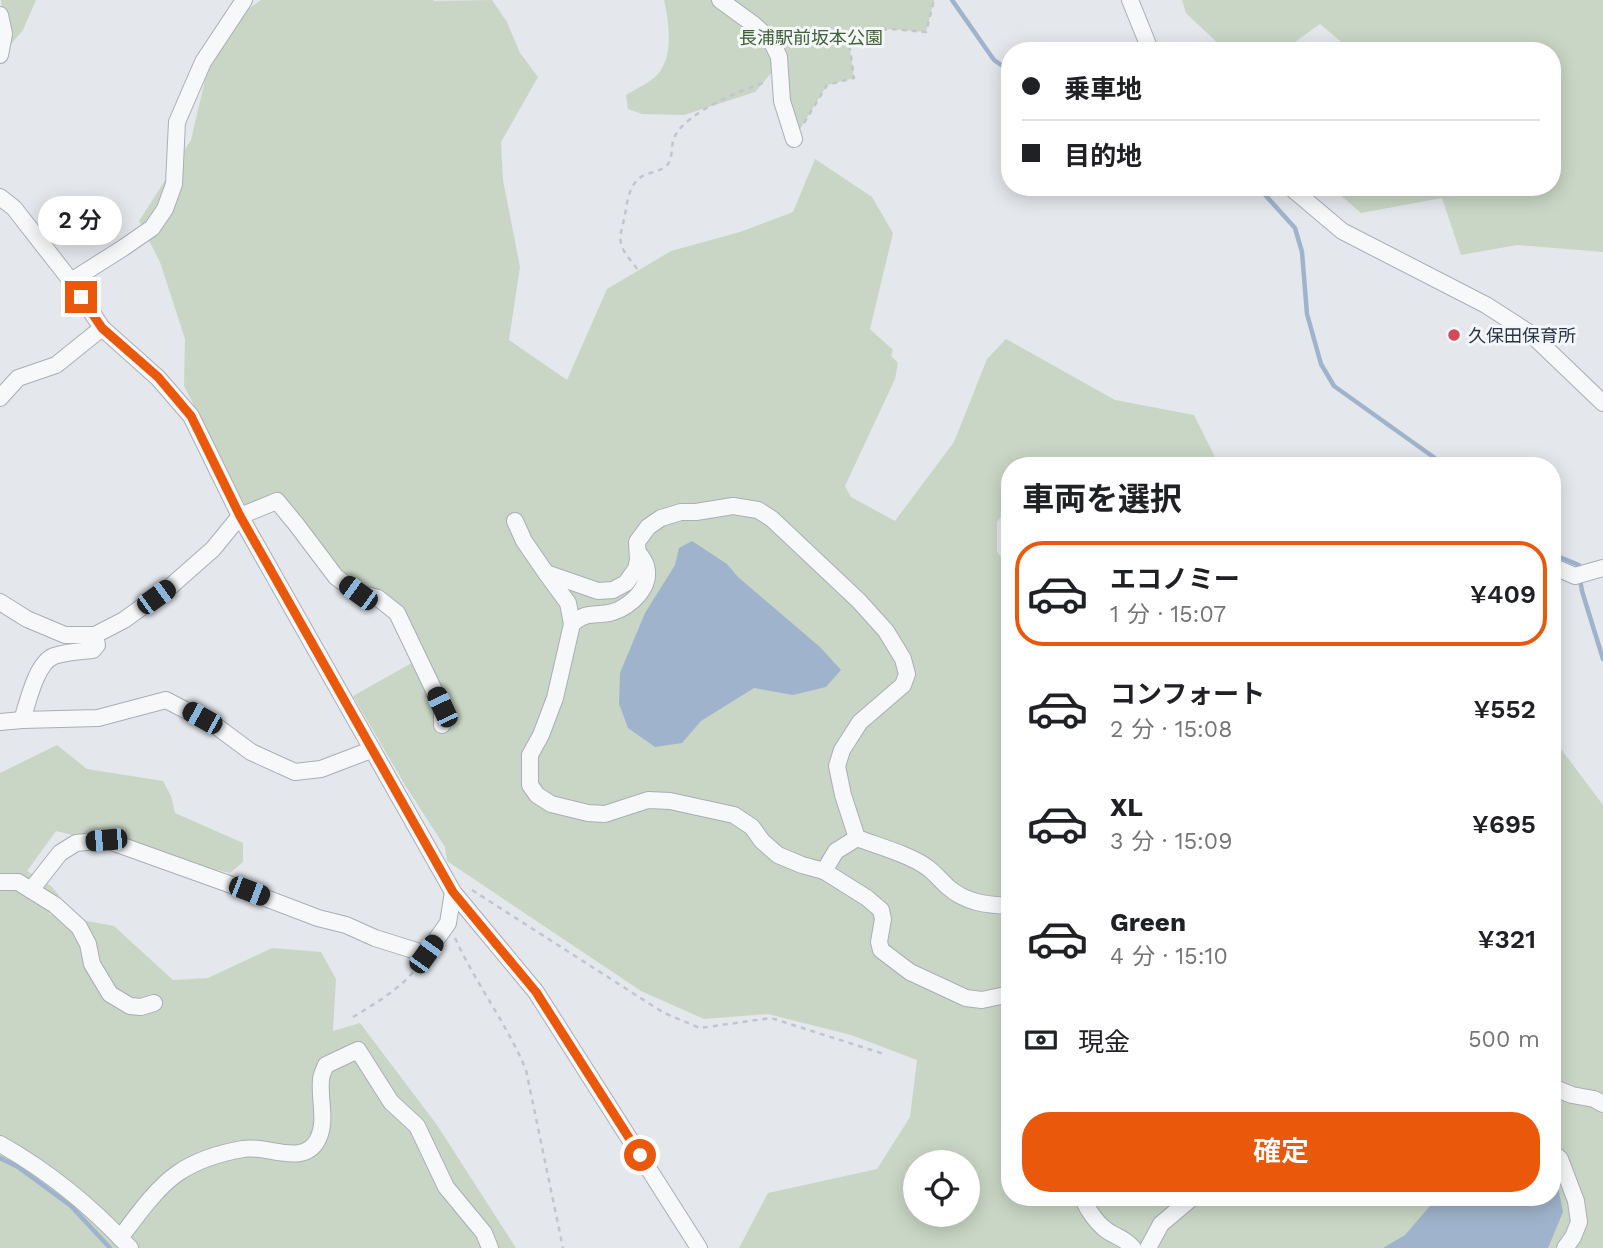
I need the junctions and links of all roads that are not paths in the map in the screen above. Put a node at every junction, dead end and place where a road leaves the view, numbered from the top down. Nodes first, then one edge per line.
1 (244, 0) edge
2 (720, 0) edge
3 (1130, 0) edge
4 (0, 15) edge
5 (1147, 42) edge
6 (0, 55) edge
7 (794, 139) road end
8 (1301, 196) edge
9 (0, 197) edge
10 (71, 281) junction
11 (102, 328) junction
12 (0, 398) edge
13 (1603, 403) edge
14 (240, 516) junction
15 (515, 521) dead end
16 (638, 552) junction
17 (1603, 568) edge
18 (1561, 570) edge
19 (546, 573) junction
20 (0, 602) edge
21 (572, 624) junction
22 (95, 635) junction
23 (22, 720) junction
24 (0, 722) edge
25 (442, 725) dead end
26 (371, 750) junction
27 (857, 838) junction
28 (824, 871) junction
29 (0, 882) edge
30 (459, 888) junction
31 (31, 890) junction
32 (1001, 905) edge
33 (1001, 995) edge
34 (154, 1003) dead end
35 (1561, 1091) edge
36 (1603, 1104) edge
37 (0, 1144) edge
38 (1561, 1162) edge
39 (1085, 1206) edge
40 (1182, 1206) edge
41 (121, 1244) edge
42 (490, 1248) edge
43 (699, 1248) edge
44 (1133, 1248) edge
45 (1148, 1248) edge
46 (1565, 1248) edge

1 - 10 street
2 - 7 street
3 - 5 street
4 - 6 street
8 - 13 street
9 - 10 street
10 - 11 street
11 - 12 street
11 - 14 street
14 - 22 street
14 - 25 street
14 - 26 street
15 - 19 street
16 - 19 street
16 - 21 street
16 - 27 street
17 - 18 street
19 - 21 street
20 - 22 street
21 - 28 street
22 - 23 street
23 - 24 street
23 - 26 street
26 - 30 street
27 - 28 street
27 - 32 street
28 - 33 street
29 - 31 street
30 - 31 street
30 - 43 street
31 - 34 street
35 - 36 street
37 - 41 street
38 - 46 street
39 - 44 street
40 - 45 street
41 - 42 street

